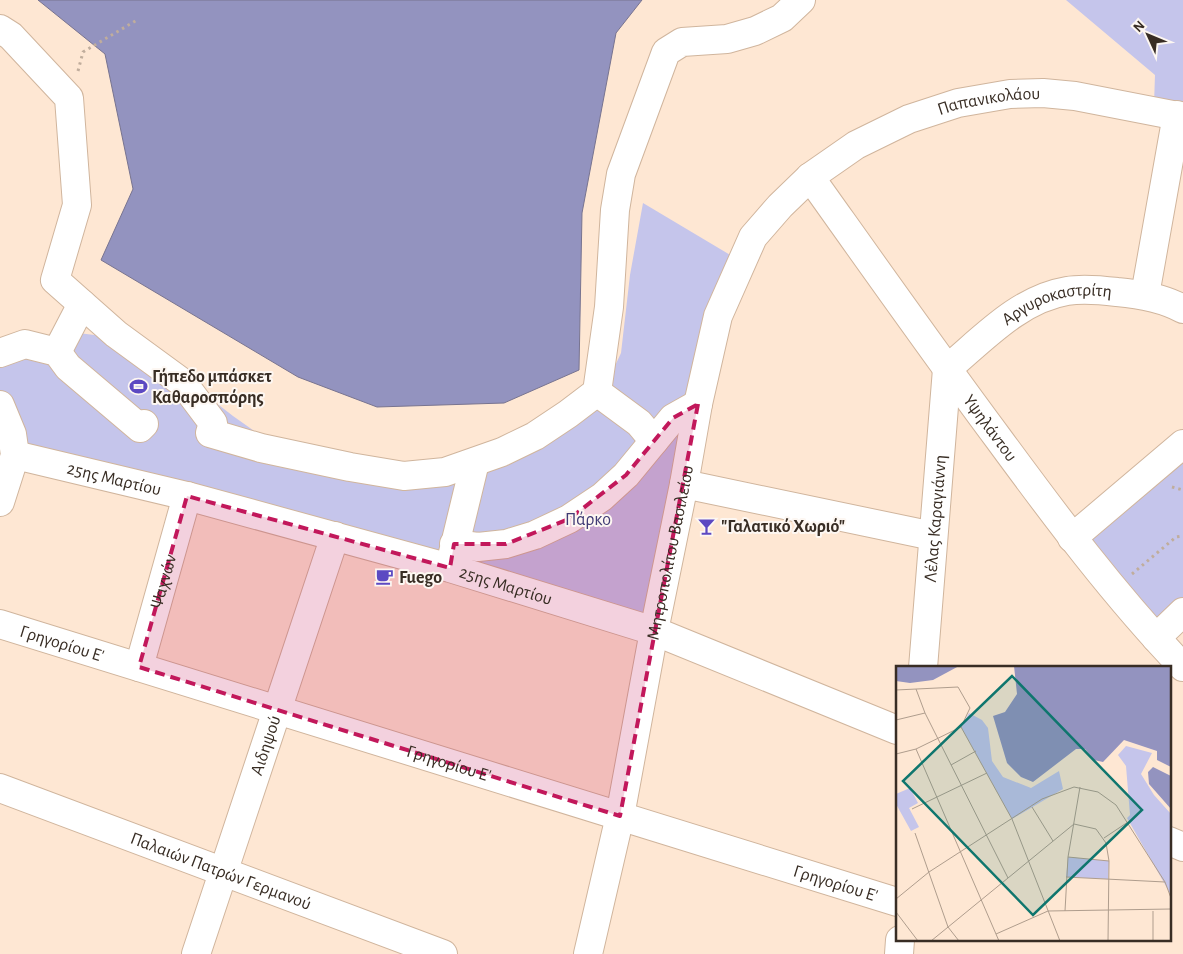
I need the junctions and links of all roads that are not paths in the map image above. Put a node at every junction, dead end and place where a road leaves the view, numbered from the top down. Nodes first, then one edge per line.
1 (802, 0) edge
2 (0, 29) edge
3 (1180, 116) edge
4 (810, 178) junction
5 (1145, 295) junction
6 (82, 304) junction
7 (1183, 309) edge
8 (57, 352) junction
9 (0, 353) edge
10 (947, 369) junction
11 (597, 392) junction
12 (698, 404) junction
13 (0, 405) edge
14 (144, 424) dead end
15 (654, 441) junction
16 (1183, 444) edge
17 (15, 455) junction
18 (475, 462) junction
19 (684, 484) junction
20 (187, 496) junction
21 (0, 502) edge
22 (335, 536) junction
23 (933, 536) junction
24 (1072, 538) junction
25 (452, 556) junction
26 (1183, 612) edge
27 (0, 624) edge
28 (654, 631) junction
29 (1156, 638) junction
30 (923, 666) edge
31 (139, 667) junction
32 (1183, 667) edge
33 (277, 710) junction
34 (896, 730) edge
35 (0, 788) edge
36 (620, 816) junction
37 (1170, 841) edge
38 (1183, 847) edge
39 (223, 872) junction
40 (896, 902) edge
41 (196, 954) edge
42 (443, 954) edge
43 (588, 954) edge

1 - 11 street
2 - 6 street
3 - 4 street, Παπανικολάου
3 - 5 street
4 - 10 street, Υψηλάντου
4 - 12 street, Μητροπολίτου Βασιλείου
5 - 7 street, Αργυροκαστρίτη
5 - 10 street, Αργυροκαστρίτη
6 - 8 street
6 - 18 street
8 - 9 street
8 - 14 street
10 - 23 street, Λέλας Καραγιάννη
10 - 24 street, Υψηλάντου
11 - 15 street
11 - 18 street
12 - 15 street
12 - 19 street, Μητροπολίτου Βασιλείου
13 - 17 street
15 - 25 street
16 - 24 street
17 - 20 street, 25ης Μαρτίου
17 - 21 street
18 - 25 street
19 - 23 street
19 - 28 street, Μητροπολίτου Βασιλείου
20 - 22 street, 25ης Μαρτίου
20 - 31 street, Ψαχνών
22 - 25 street, 25ης Μαρτίου
22 - 33 street, Αιδηψού
23 - 30 street, Λέλας Καραγιάννη
24 - 29 street, Υψηλάντου
25 - 28 street, 25ης Μαρτίου
26 - 29 street
27 - 31 street, Γρηγορίου Ε'
28 - 34 street, 25ης Μαρτίου
28 - 36 street, Μητροπολίτου Βασιλείου
29 - 32 street, Υψηλάντου
31 - 33 street, Γρηγορίου Ε'
33 - 36 street, Γρηγορίου Ε'
33 - 39 street, Αιδηψού
35 - 39 street, Παλαιών Πατρών Γερμανού
36 - 40 street, Γρηγορίου Ε'
36 - 43 street, Μητροπολίτου Βασιλείου
37 - 38 street
39 - 41 street, Αιδηψού
39 - 42 street, Παλαιών Πατρών Γερμανού

